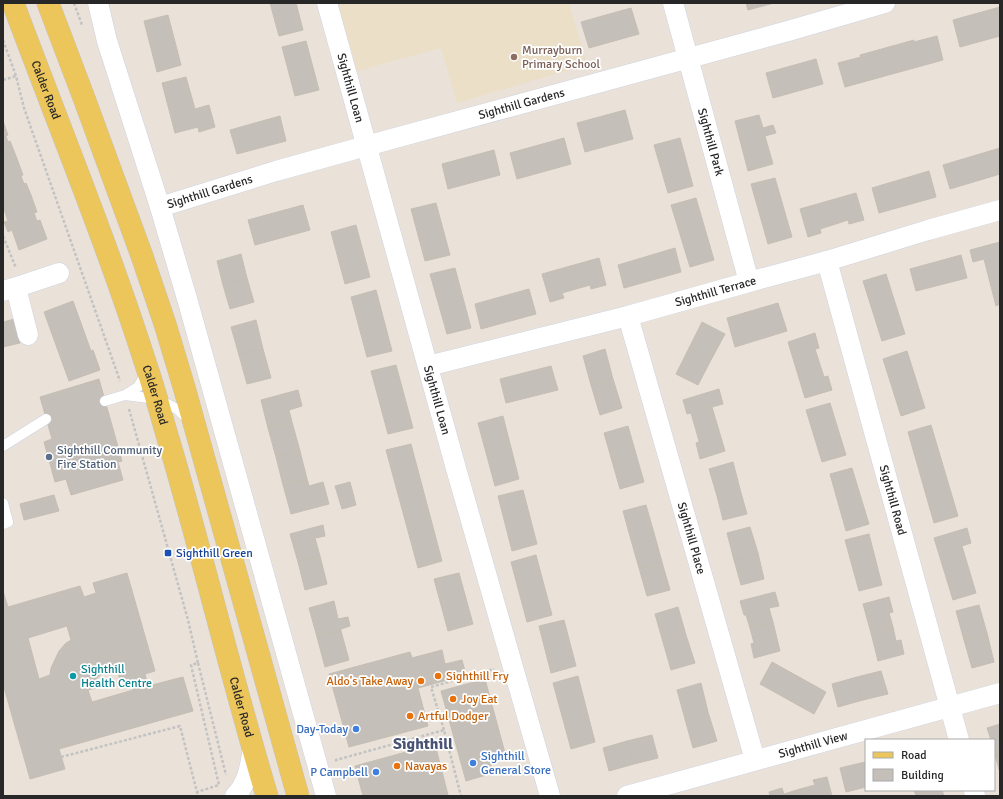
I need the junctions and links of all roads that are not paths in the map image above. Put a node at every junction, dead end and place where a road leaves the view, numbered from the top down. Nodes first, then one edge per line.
1 (13, 3) edge
2 (48, 3) edge
3 (98, 3) edge
4 (327, 3) edge
5 (673, 3) edge
6 (885, 3) edge
7 (688, 58) junction
8 (366, 146) junction
9 (160, 207) junction
10 (1000, 210) edge
11 (827, 261) junction
12 (59, 273) dead end
13 (748, 282) junction
14 (14, 288) edge
15 (628, 316) junction
16 (28, 335) dead end
17 (428, 366) junction
18 (148, 371) junction
19 (125, 395) junction
20 (157, 399) junction
21 (105, 401) dead end
22 (46, 419) dead end
23 (195, 425) junction
24 (3, 446) edge
25 (3, 503) edge
26 (3, 524) edge
27 (1000, 693) edge
28 (950, 707) junction
29 (959, 739) edge
30 (253, 749) junction
31 (755, 760) junction
32 (235, 796) edge
33 (266, 796) edge
34 (298, 796) edge
35 (326, 796) edge
36 (550, 796) edge
37 (627, 796) edge

1 - 18 main road, Calder Road
2 - 23 main road
3 - 9 street
4 - 8 street, Sighthill Loan
5 - 7 street, Sighthill Park
6 - 7 street, Sighthill Gardens
7 - 8 street, Sighthill Gardens
7 - 13 street, Sighthill Park
8 - 9 street, Sighthill Gardens
8 - 17 street, Sighthill Loan
9 - 35 street
10 - 11 street, Sighthill Terrace
11 - 13 street, Sighthill Terrace
11 - 28 street, Sighthill Road
12 - 14 street
13 - 15 street, Sighthill Terrace
14 - 16 street
15 - 17 street, Sighthill Terrace
15 - 31 street, Sighthill Place
17 - 36 street, Sighthill Loan
18 - 19 lane
18 - 20 main road, Calder Road
19 - 20 lane
19 - 21 lane
20 - 23 lane
20 - 30 main road, Calder Road
22 - 24 lane
23 - 34 main road
25 - 26 lane
27 - 28 street, Sighthill View
28 - 29 street, Sighthill Road
28 - 31 street, Sighthill View
30 - 32 street
30 - 33 main road, Calder Road
31 - 37 street, Sighthill View

